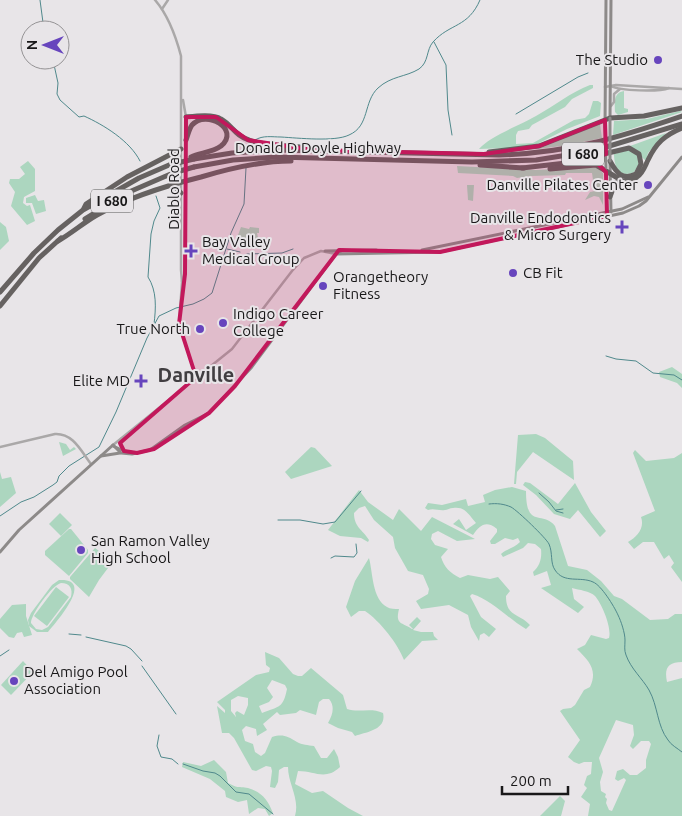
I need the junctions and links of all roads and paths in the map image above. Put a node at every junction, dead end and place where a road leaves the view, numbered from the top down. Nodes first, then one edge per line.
1 (156, 0) edge
2 (168, 0) edge
3 (606, 0) edge
4 (611, 0) edge
5 (162, 9) junction
6 (611, 86) junction
7 (605, 87) junction
8 (669, 88) junction
9 (682, 88) edge
10 (621, 89) junction
11 (611, 106) junction
12 (682, 108) edge
13 (682, 116) edge
14 (184, 117) junction
15 (608, 119) junction
16 (682, 126) edge
17 (186, 140) junction
18 (181, 149) junction
19 (313, 150) junction
20 (482, 154) junction
21 (682, 156) edge
22 (192, 158) junction
23 (256, 161) junction
24 (610, 161) junction
25 (480, 163) junction
26 (522, 168) junction
27 (608, 171) junction
28 (621, 180) junction
29 (183, 181) junction
30 (170, 185) junction
31 (181, 193) junction
32 (610, 197) junction
33 (83, 210) junction
34 (609, 213) junction
35 (58, 241) junction
36 (343, 250) junction
37 (325, 251) junction
38 (382, 252) junction
39 (336, 254) junction
40 (182, 282) junction
41 (0, 292) edge
42 (7, 297) junction
43 (0, 306) edge
44 (0, 310) edge
45 (196, 376) junction
46 (122, 438) junction
47 (113, 445) junction
48 (0, 447) edge
49 (123, 452) junction
50 (98, 458) junction
51 (91, 464) junction
52 (0, 552) edge

1 - 5 street, Diablo Road
2 - 5 street
3 - 7 main road
4 - 6 main road
5 - 14 street, Diablo Road
6 - 7 street
6 - 8 street
6 - 10 street
6 - 11 main road
7 - 15 main road
8 - 9 street
8 - 10 street
10 - 11 street
11 - 15 main road
12 - 15 highway
13 - 20 highway, Donald D Doyle Highway / I 680
14 - 17 street, Diablo Road
14 - 18 street, Diablo Road
14 - 19 highway
15 - 20 highway
15 - 24 main road, bridge
15 - 27 main road, bridge
16 - 25 highway, I 680
16 - 28 highway
17 - 22 highway
17 - 29 street, Diablo Road
18 - 29 street, Diablo Road
18 - 33 highway
19 - 20 highway, Donald D Doyle Highway / I 680
19 - 22 highway, Donald D Doyle Highway / I 680
21 - 34 main road
22 - 33 highway, Donald D Doyle Highway / I 680, bridge
23 - 25 highway, Donald D Doyle Highway
23 - 29 highway
23 - 35 highway, Donald D Doyle Highway / I 680, bridge
24 - 26 highway
24 - 27 main road, bridge
25 - 26 highway
26 - 27 highway
27 - 28 highway
27 - 32 main road
27 - 34 main road
28 - 32 highway
29 - 30 highway
29 - 31 street, Diablo Road
29 - 40 street, Diablo Road
30 - 31 highway
30 - 35 highway
31 - 40 street, Diablo Road
32 - 34 main road
33 - 41 highway, Donald D Doyle Highway / I 680
34 - 38 main road
35 - 42 highway, Donald D Doyle Highway / I 680
36 - 37 main road
36 - 38 main road
36 - 39 main road
37 - 39 street
37 - 45 street
38 - 39 main road
39 - 49 main road
40 - 45 street, Diablo Road
42 - 43 highway, Donald D Doyle Highway / I 680
42 - 44 highway
45 - 46 street
46 - 47 street
46 - 49 street
47 - 49 main road
47 - 50 main road
48 - 51 street
49 - 50 main road
50 - 51 main road
51 - 52 main road

